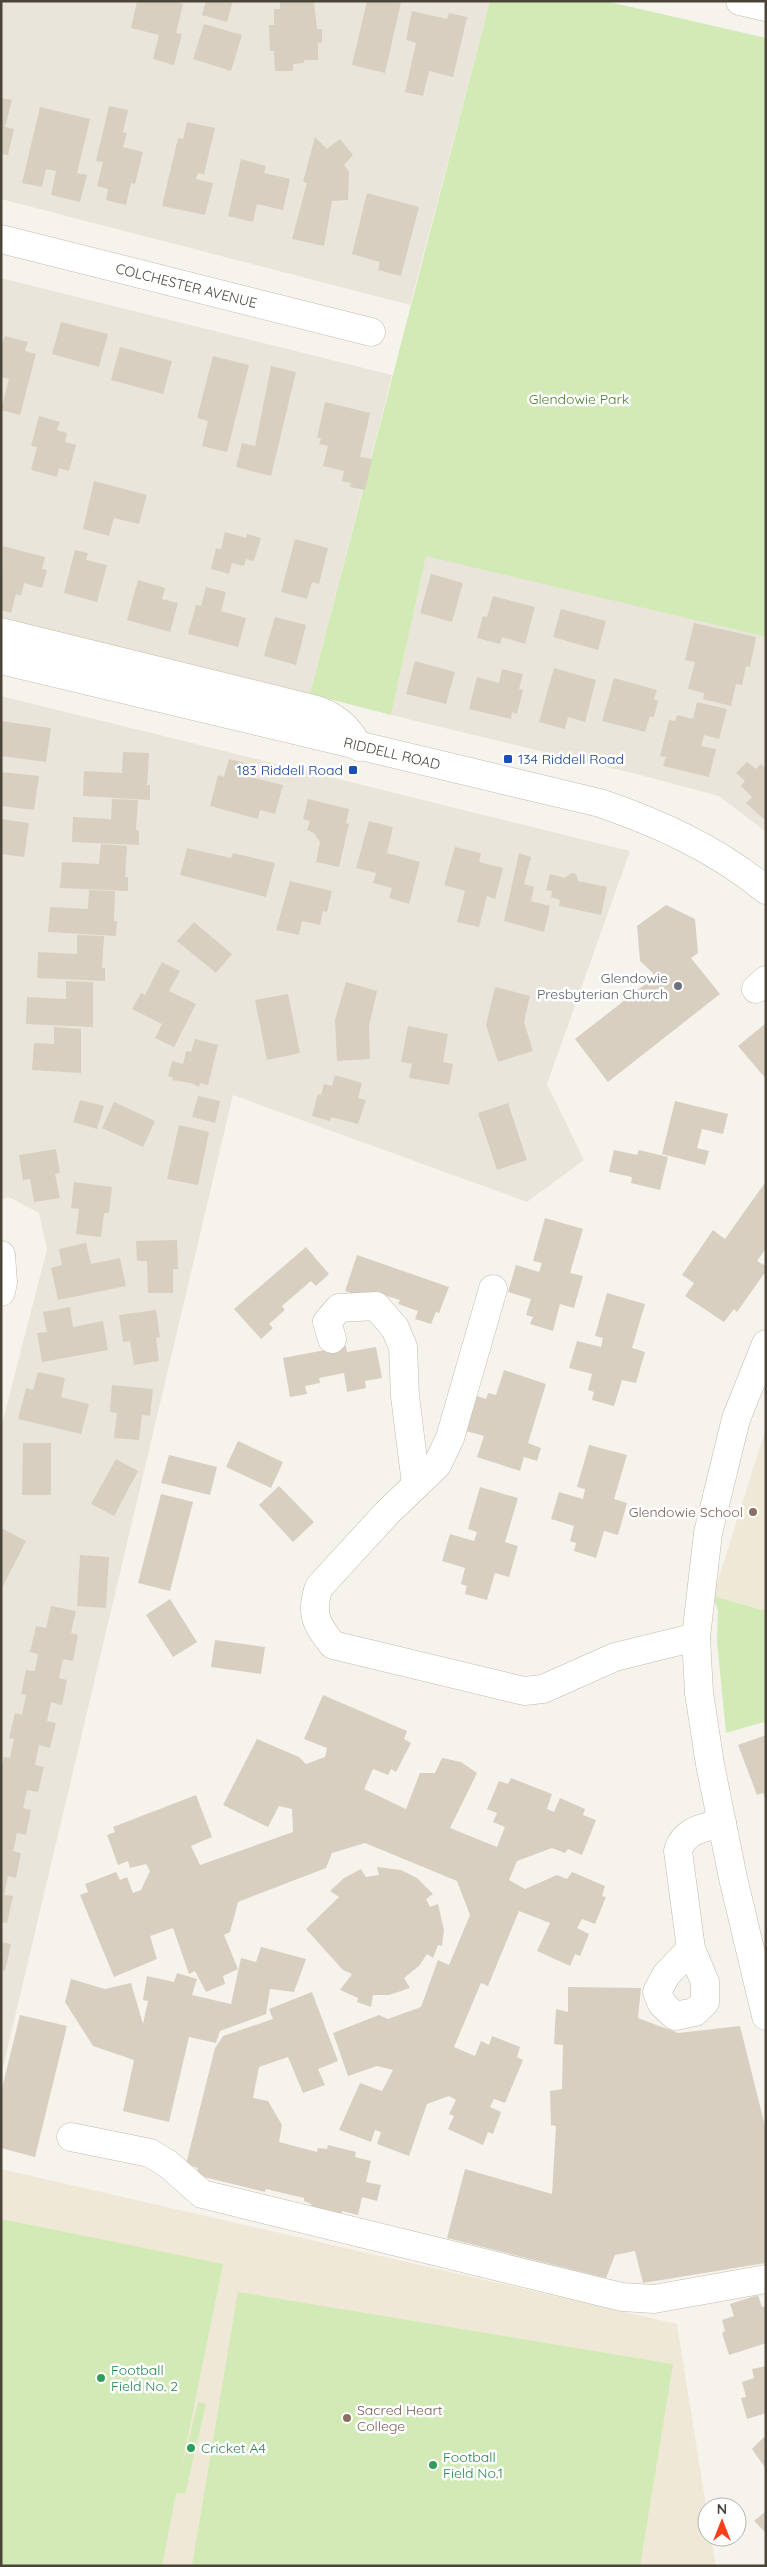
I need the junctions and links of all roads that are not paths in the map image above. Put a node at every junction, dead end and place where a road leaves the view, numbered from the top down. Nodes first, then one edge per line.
1 (740, 1) edge
2 (766, 7) edge
3 (1, 239) edge
4 (371, 332) dead end
5 (1, 632) edge
6 (1, 660) edge
7 (359, 747) junction
8 (766, 890) edge
9 (1, 1255) edge
10 (493, 1289) dead end
11 (1, 1292) edge
12 (332, 1339) dead end
13 (766, 1344) edge
14 (416, 1484) junction
15 (696, 1637) junction
16 (722, 1823) junction
17 (691, 1949) dead end
18 (766, 2016) edge
19 (71, 2137) dead end
20 (766, 2279) edge

1 - 2 street
3 - 4 street, COLCHESTER AVENUE
5 - 7 street
6 - 7 street, RIDDELL ROAD
7 - 8 street, RIDDELL ROAD
9 - 11 street
10 - 14 street
12 - 14 street
13 - 15 street
14 - 15 street
15 - 16 street
16 - 17 street
16 - 18 street
19 - 20 street

